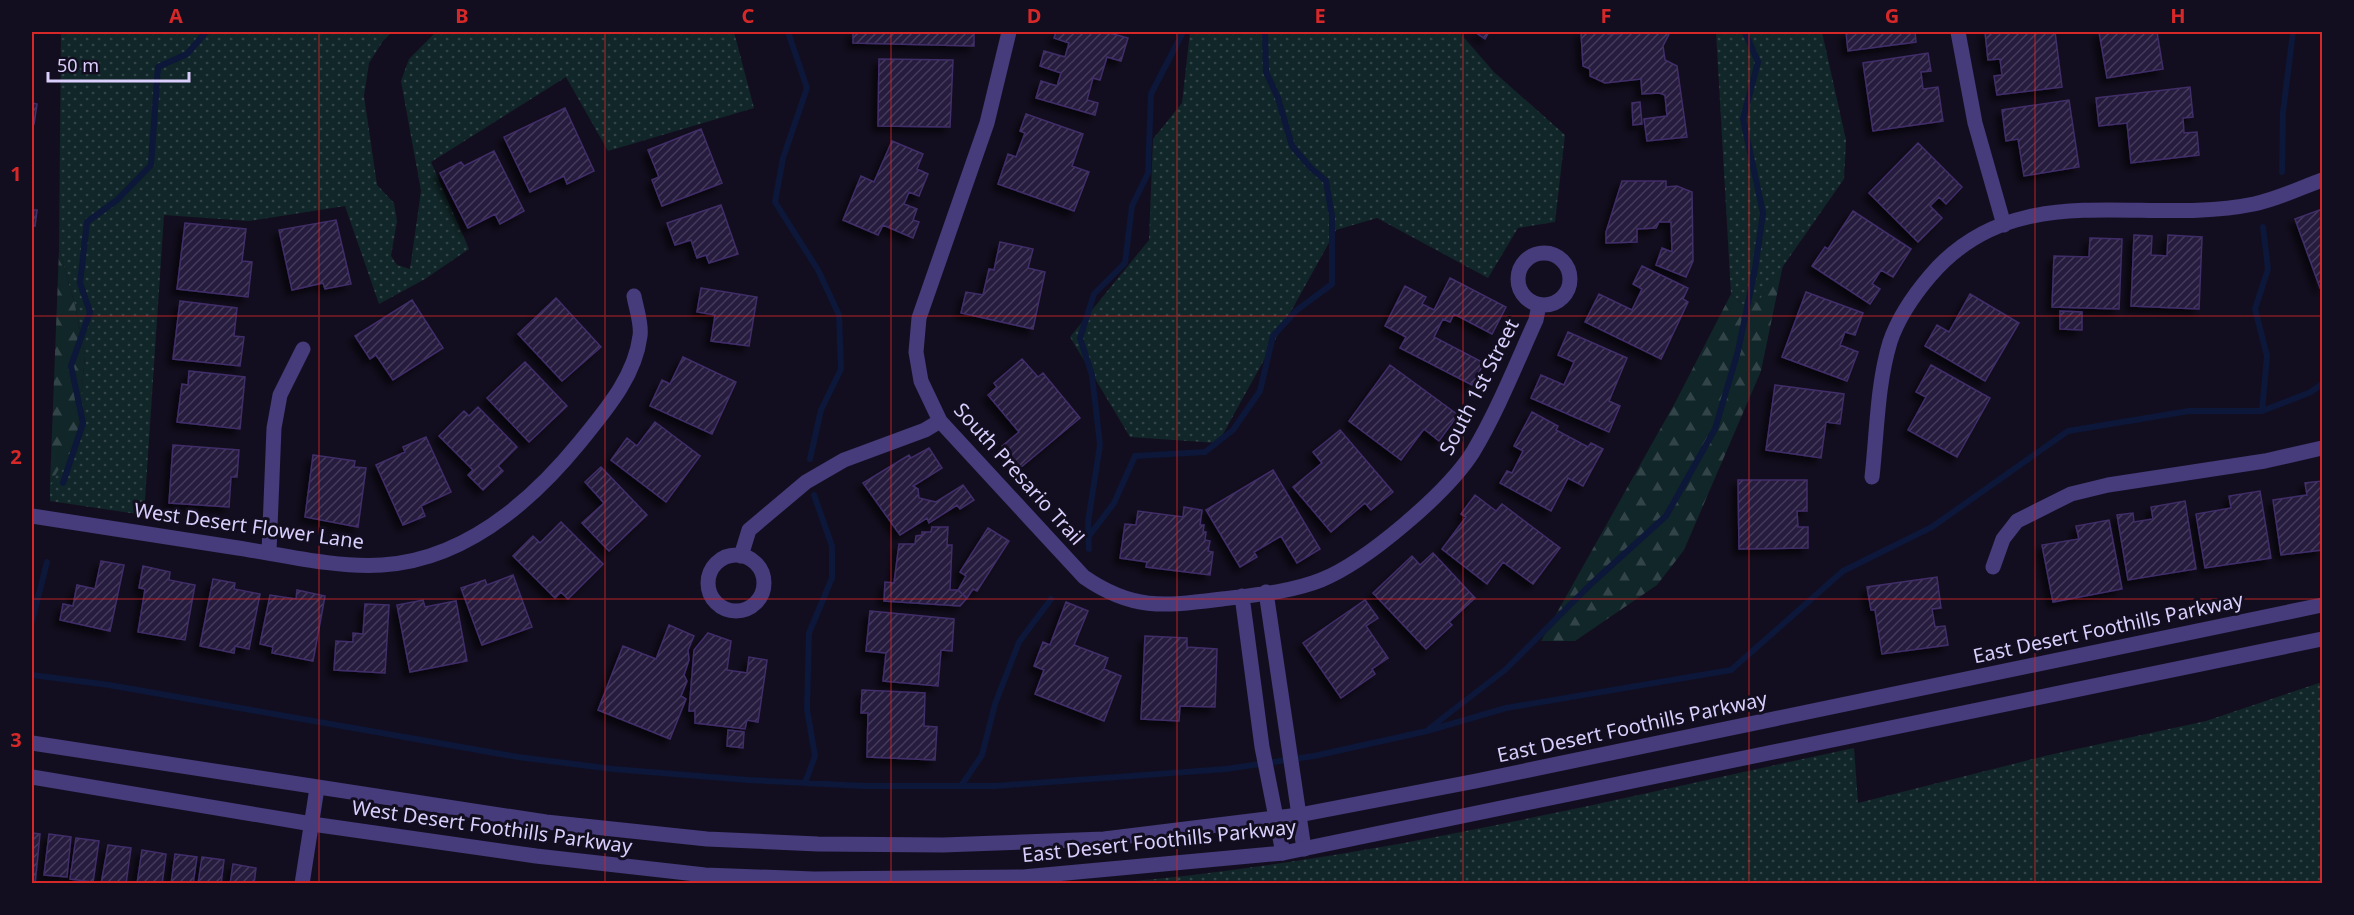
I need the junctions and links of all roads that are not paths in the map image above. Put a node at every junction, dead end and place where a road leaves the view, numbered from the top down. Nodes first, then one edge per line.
1 (1009, 32) edge
2 (1958, 32) edge
3 (2322, 180) edge
4 (2004, 225) junction
5 (634, 296) dead end
6 (1539, 305) dead end
7 (303, 349) dead end
8 (940, 421) junction
9 (2322, 448) edge
10 (1872, 477) dead end
11 (32, 516) edge
12 (269, 552) junction
13 (741, 556) dead end
14 (1993, 567) dead end
15 (1266, 592) junction
16 (1242, 596) junction
17 (2322, 605) edge
18 (2322, 639) edge
19 (32, 743) edge
20 (32, 777) edge
21 (317, 788) junction
22 (1299, 815) junction
23 (1276, 820) junction
24 (312, 824) junction
25 (943, 845) joint
26 (1304, 849) junction
27 (1283, 852) junction
28 (951, 879) joint
29 (302, 884) edge

1 - 8 street, South Presario Trail
2 - 4 street
3 - 4 street
4 - 10 street
5 - 12 street, West Desert Flower Lane
6 - 15 street, South 1st Street
7 - 12 street
8 - 13 street
8 - 16 street, South Presario Trail
9 - 14 street
11 - 12 street, West Desert Flower Lane
15 - 16 street, South 1st Street
15 - 22 street
16 - 23 street
17 - 22 street, East Desert Foothills Parkway
18 - 26 street, East Desert Foothills Parkway
19 - 21 street, West Desert Foothills Parkway
20 - 24 street, West Desert Foothills Parkway
21 - 24 street
21 - 25 street, West Desert Foothills Parkway
22 - 23 street, East Desert Foothills Parkway
22 - 26 street
23 - 25 street, East Desert Foothills Parkway
23 - 27 street
24 - 28 street, West Desert Foothills Parkway
24 - 29 street
26 - 27 street, East Desert Foothills Parkway
27 - 28 street, East Desert Foothills Parkway

